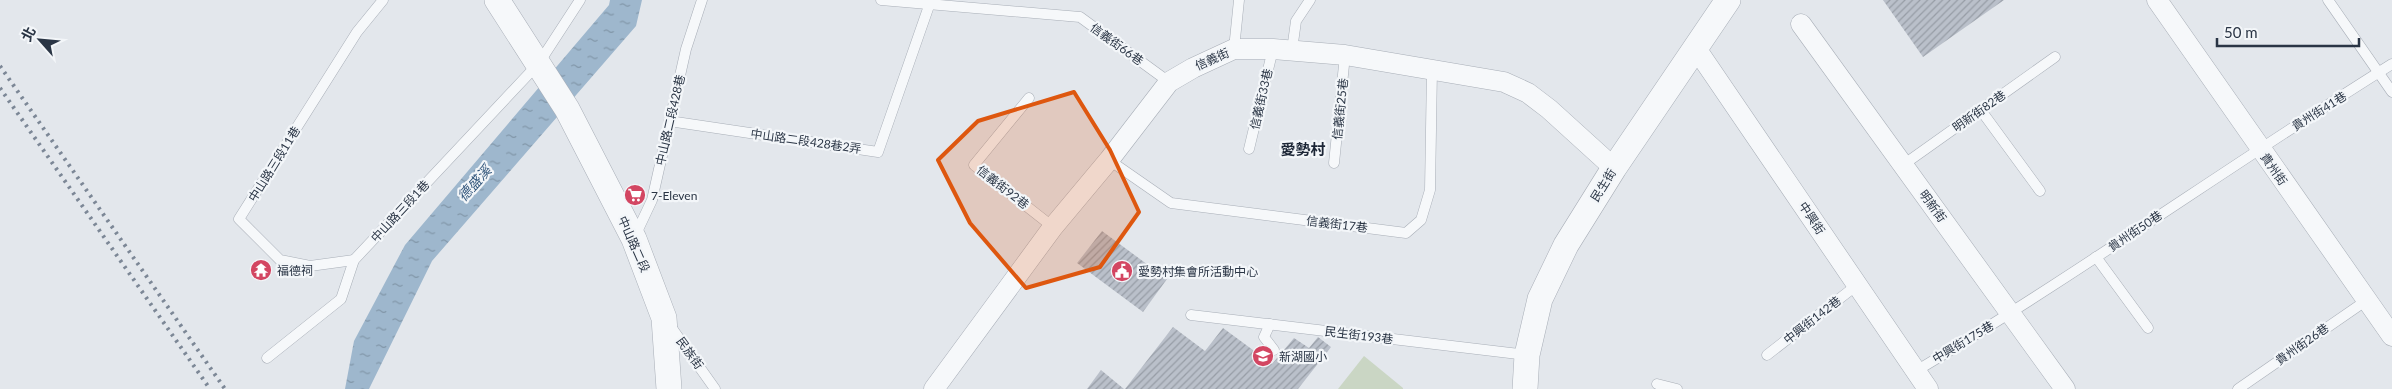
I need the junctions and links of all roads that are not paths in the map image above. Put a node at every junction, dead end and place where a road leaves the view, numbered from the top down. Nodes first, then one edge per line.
1 (383, 0) edge
2 (497, 0) edge
3 (580, 0) edge
4 (702, 0) edge
5 (882, 0) edge
6 (1239, 0) edge
7 (1310, 0) edge
8 (1728, 0) edge
9 (2157, 0) edge
10 (2328, 0) edge
11 (931, 2) edge
12 (1801, 24) dead end
13 (1696, 47) junction
14 (1234, 49) junction
15 (1282, 49) junction
16 (1345, 55) junction
17 (2055, 57) dead end
18 (539, 63) junction
19 (2392, 64) edge
20 (1432, 69) junction
21 (2378, 73) junction
22 (1169, 82) junction
23 (2392, 92) edge
24 (1029, 98) dead end
25 (1980, 109) junction
26 (669, 121) junction
27 (2259, 148) junction
28 (1249, 149) dead end
29 (1109, 160) junction
30 (1334, 163) dead end
31 (1903, 165) junction
32 (1614, 168) junction
33 (2040, 191) dead end
34 (1053, 227) junction
35 (634, 239) junction
36 (2096, 257) junction
37 (354, 260) junction
38 (1857, 285) junction
39 (2367, 300) junction
40 (2011, 314) junction
41 (1191, 315) dead end
42 (664, 318) junction
43 (1270, 324) junction
44 (2148, 328) dead end
45 (2392, 336) edge
46 (1274, 350) dead end
47 (1527, 355) junction
48 (1766, 355) dead end
49 (267, 358) dead end
50 (1916, 371) junction
51 (1656, 384) dead end
52 (2244, 387) edge
53 (669, 389) edge
54 (715, 389) edge
55 (934, 389) edge
56 (1525, 389) edge
57 (1677, 389) edge
58 (1928, 389) edge
59 (2065, 389) edge

1 - 37 lane, 中山路三段11巷
2 - 18 street, 中山路二段
3 - 18 lane, 中山路三段1巷
4 - 26 lane, 中山路二段428巷
5 - 11 lane, 信義街66巷
6 - 14 lane
7 - 15 lane, 信義街33巷
8 - 13 street, 民生街
9 - 27 street, 貴州街
10 - 21 lane
11 - 22 lane, 信義街66巷
11 - 26 lane, 中山路二段428巷2弄
12 - 31 street, 明新街
13 - 32 street, 民生街
13 - 38 street, 中興街
14 - 15 street, 信義街
14 - 22 street, 信義街
15 - 16 street, 信義街
15 - 28 lane, 信義街33巷
16 - 20 street, 信義街
16 - 30 lane, 信義街25巷
17 - 25 lane, 明新街82巷
18 - 35 street, 中山路二段
18 - 37 lane, 中山路三段1巷
19 - 21 lane, 貴州街41巷
20 - 29 lane, 信義街17巷
20 - 32 street, 信義街
21 - 23 lane
21 - 27 lane, 貴州街41巷
22 - 29 street, 信義街
24 - 34 lane, 信義街92巷
25 - 31 lane, 明新街82巷
25 - 33 lane
26 - 35 lane, 中山路二段428巷
27 - 36 lane, 貴州街50巷
27 - 39 street, 貴州街
29 - 34 street, 信義街
31 - 40 street, 明新街
32 - 47 street, 民生街
34 - 55 street, 信義街
35 - 42 street, 中山路二段
36 - 40 lane, 貴州街50巷
36 - 44 lane
37 - 49 lane, 中山路三段1巷
38 - 48 lane, 中興街142巷
38 - 50 street, 中興街
39 - 45 street, 貴州街
39 - 52 lane, 貴州街26巷
40 - 50 lane, 中興街175巷
40 - 59 street, 明新街
41 - 43 lane, 民生街193巷
42 - 53 street, 中山路二段
42 - 54 lane, 民族街
43 - 46 lane
43 - 47 lane, 民生街193巷
47 - 56 street, 民生街
50 - 58 street, 中興街
51 - 57 lane

